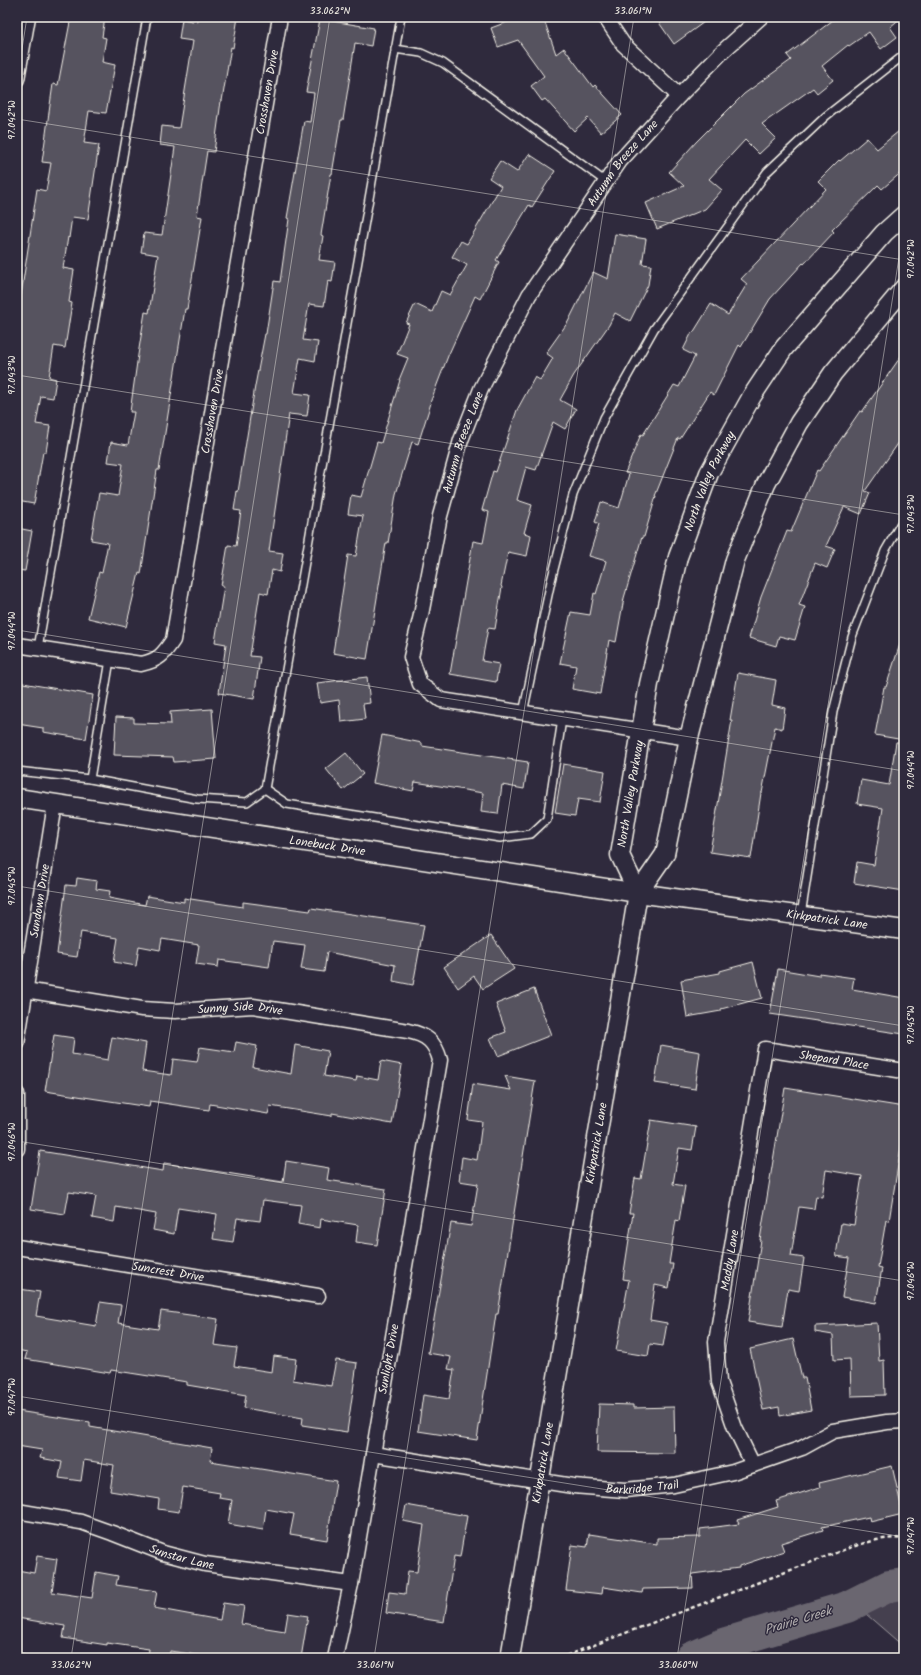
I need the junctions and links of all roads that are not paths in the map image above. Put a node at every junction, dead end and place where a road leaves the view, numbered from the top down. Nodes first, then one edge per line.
1 (28, 17) edge
2 (147, 17) edge
3 (280, 17) edge
4 (401, 17) edge
5 (605, 17) edge
6 (762, 17) edge
7 (395, 49) junction
8 (904, 56) edge
9 (17, 79) edge
10 (679, 96) junction
11 (606, 182) junction
12 (904, 215) edge
13 (904, 288) edge
14 (904, 518) edge
15 (17, 645) edge
16 (38, 648) junction
17 (110, 660) junction
18 (523, 713) junction
19 (562, 719) junction
20 (642, 732) junction
21 (689, 738) junction
22 (17, 771) edge
23 (90, 779) junction
24 (265, 789) junction
25 (17, 798) edge
26 (55, 804) junction
27 (638, 892) junction
28 (801, 915) junction
29 (904, 930) edge
30 (25, 990) junction
31 (17, 1044) edge
32 (764, 1049) joint
33 (440, 1060) joint
34 (904, 1072) edge
35 (17, 1094) edge
36 (17, 1150) edge
37 (17, 1247) edge
38 (318, 1296) dead end
39 (904, 1421) edge
40 (373, 1454) junction
41 (753, 1465) junction
42 (540, 1481) junction
43 (17, 1511) edge
44 (351, 1584) junction
45 (335, 1658) edge
46 (510, 1658) edge

1 - 9 street
2 - 16 lane
3 - 17 street, Crosshaven Drive
4 - 7 lane
5 - 10 street
6 - 10 street, Autumn Breeze Lane
7 - 11 lane
7 - 24 lane
8 - 18 lane
10 - 11 street, Autumn Breeze Lane
11 - 18 street, Autumn Breeze Lane
12 - 20 street, North Valley Parkway
13 - 21 street
14 - 28 lane
15 - 16 street, Crosshaven Drive
16 - 17 street, Crosshaven Drive
17 - 23 lane
18 - 19 street, Autumn Breeze Lane
19 - 20 street, Autumn Breeze Lane
19 - 24 lane
20 - 21 street, Autumn Breeze Lane
20 - 27 street, North Valley Parkway
21 - 27 street
22 - 23 lane
23 - 24 lane
25 - 26 street, Lonebuck Drive
26 - 27 street, Lonebuck Drive
26 - 30 street, Sundown Drive
27 - 28 street, Kirkpatrick Lane
27 - 42 street, Kirkpatrick Lane
28 - 29 street, Kirkpatrick Lane
30 - 31 street, Sundown Drive
30 - 33 street, Sunny Side Drive
32 - 34 street, Shepard Place
32 - 41 street, Maddy Lane
33 - 40 street, Sunlight Drive
35 - 36 street
37 - 38 street, Suncrest Drive
39 - 41 street, Barkridge Trail
40 - 42 street, Barkridge Trail
40 - 44 street, Sunlight Drive
41 - 42 street, Barkridge Trail
42 - 46 street, Kirkpatrick Lane
43 - 44 street, Sunstar Lane
44 - 45 street, Sunlight Drive

